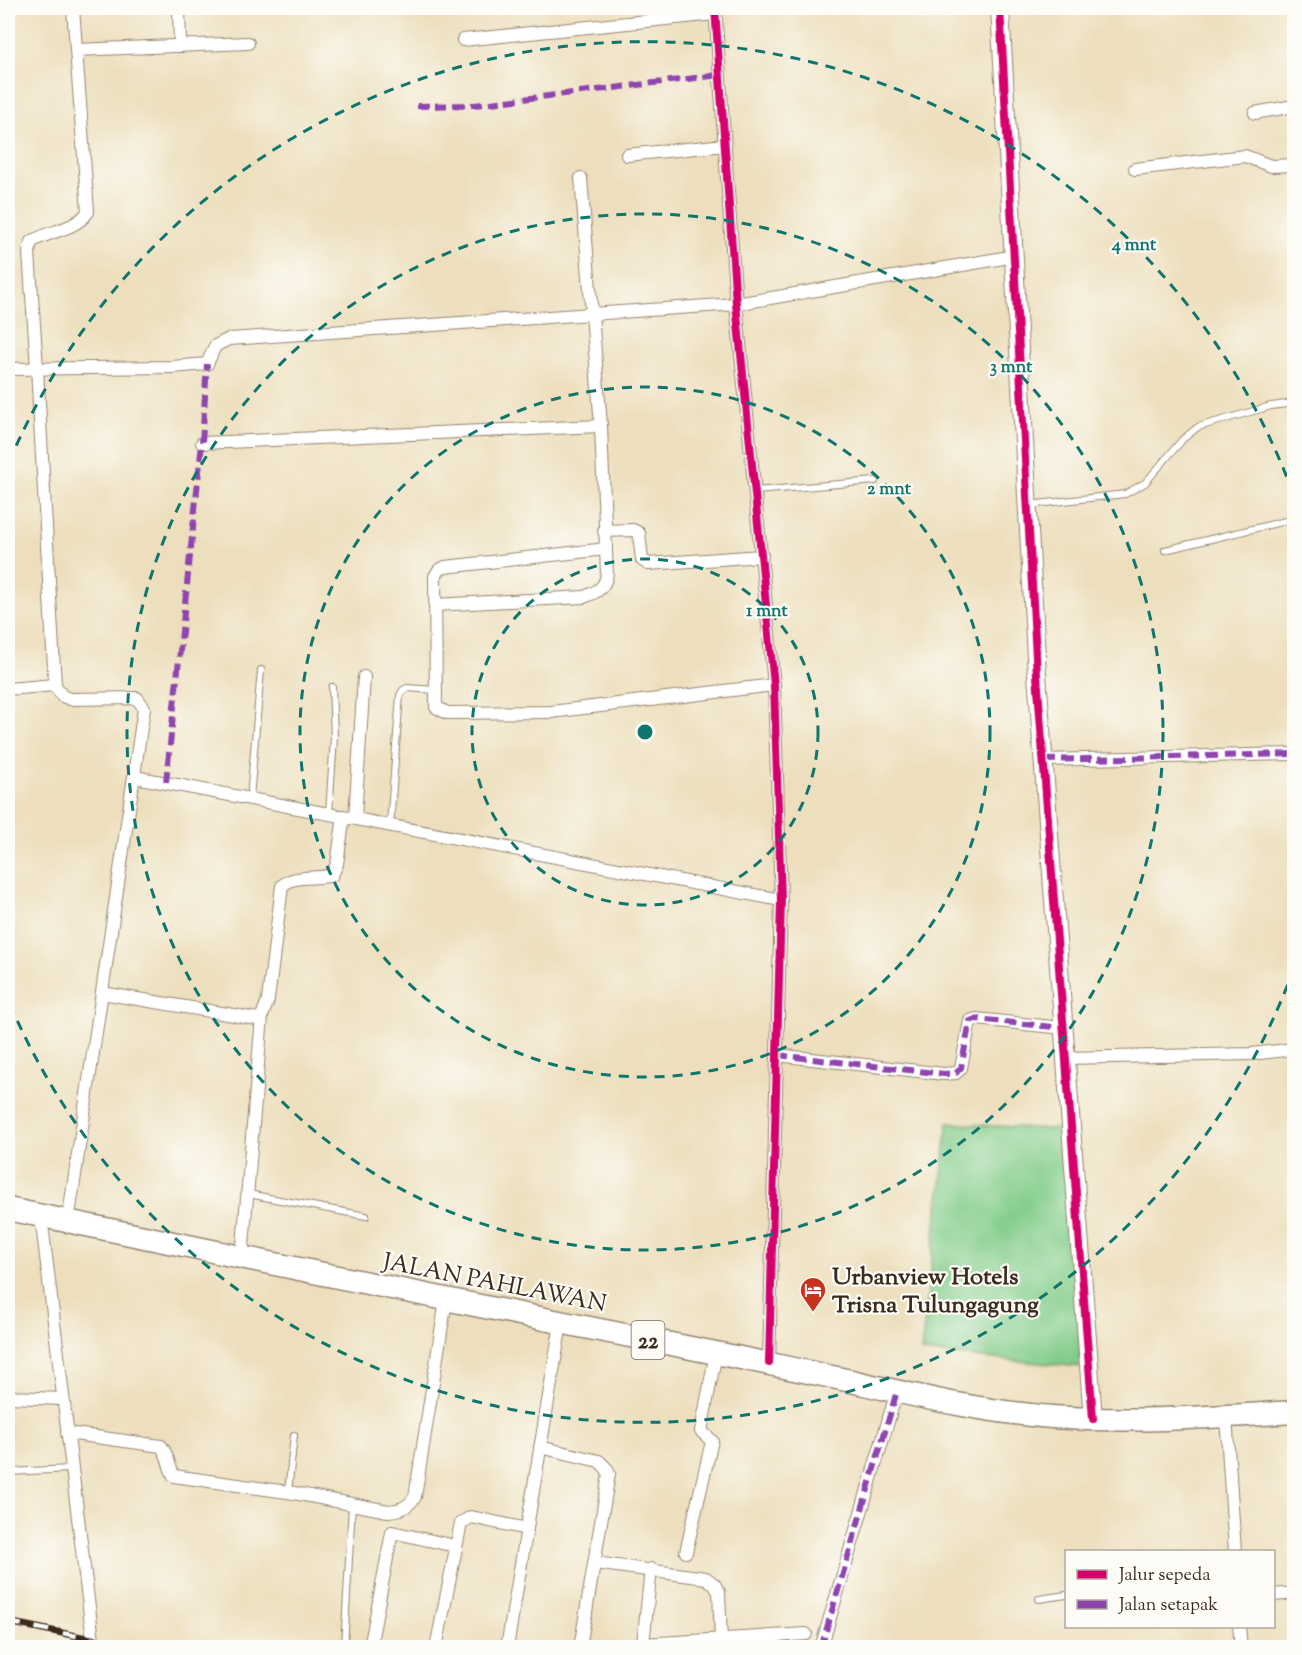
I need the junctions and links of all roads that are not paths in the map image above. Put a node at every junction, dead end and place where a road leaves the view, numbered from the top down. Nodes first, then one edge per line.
1 (73, 8) edge
2 (179, 8) edge
3 (1000, 8) edge
4 (715, 11) edge
5 (463, 40) dead end
6 (248, 44) dead end
7 (180, 46) junction
8 (76, 50) junction
9 (1294, 106) edge
10 (1255, 113) dead end
11 (725, 145) junction
12 (627, 155) dead end
13 (1294, 165) edge
14 (1135, 170) dead end
15 (581, 178) dead end
16 (1015, 256) junction
17 (736, 304) junction
18 (591, 314) junction
19 (37, 368) junction
20 (8, 369) edge
21 (1294, 403) edge
22 (601, 426) junction
23 (202, 443) dead end
24 (875, 481) dead end
25 (755, 491) junction
26 (1029, 505) junction
27 (1294, 519) edge
28 (604, 531) junction
29 (606, 549) junction
30 (1165, 550) dead end
31 (762, 556) junction
32 (435, 605) junction
33 (261, 670) dead end
34 (364, 677) dead end
35 (774, 685) junction
36 (55, 686) junction
37 (332, 687) dead end
38 (8, 689) edge
39 (435, 690) junction
40 (1294, 754) edge
41 (1044, 760) junction
42 (135, 777) junction
43 (250, 798) junction
44 (329, 813) junction
45 (350, 818) junction
46 (390, 825) junction
47 (781, 900) junction
48 (102, 993) junction
49 (262, 1016) junction
50 (1063, 1028) junction
51 (1294, 1049) edge
52 (777, 1055) junction
53 (1065, 1058) junction
54 (247, 1194) junction
55 (8, 1209) edge
56 (41, 1216) junction
57 (366, 1216) dead end
58 (68, 1222) junction
59 (242, 1258) junction
60 (446, 1300) junction
61 (561, 1323) junction
62 (716, 1353) junction
63 (769, 1363) junction
64 (897, 1391) junction
65 (8, 1396) edge
66 (63, 1399) junction
67 (1294, 1412) edge
68 (1226, 1416) junction
69 (1093, 1419) junction
70 (67, 1433) junction
71 (294, 1435) dead end
72 (540, 1448) junction
73 (71, 1469) junction
74 (8, 1472) edge
75 (288, 1492) junction
76 (352, 1504) junction
77 (527, 1529) junction
78 (455, 1546) junction
79 (1235, 1550) edge
80 (686, 1552) dead end
81 (595, 1563) junction
82 (651, 1569) junction
83 (1294, 1593) edge
84 (1065, 1595) edge
85 (1275, 1595) edge
86 (1039, 1599) dead end
87 (1239, 1628) edge
88 (806, 1635) dead end
89 (721, 1641) junction
90 (643, 1646) edge
91 (94, 1647) edge
92 (344, 1647) edge
93 (370, 1647) edge
94 (436, 1647) edge
95 (507, 1647) edge
96 (580, 1647) edge
97 (821, 1647) edge
98 (1240, 1647) edge

1 - 8 street
2 - 7 street
3 - 16 street
4 - 5 street
4 - 11 street
6 - 7 street
7 - 8 street
8 - 19 street
9 - 10 street
11 - 12 street
11 - 17 street
13 - 14 street
15 - 18 street
16 - 17 street
16 - 26 street
17 - 18 street
17 - 25 street
18 - 19 street
18 - 22 street
19 - 20 street
19 - 36 street
21 - 26 lane
22 - 23 street
22 - 28 street
24 - 25 lane
25 - 31 street
26 - 41 street
27 - 30 lane
28 - 29 street
28 - 31 street
29 - 32 street
29 - 32 street
31 - 35 street
32 - 39 street
33 - 43 lane
34 - 45 street
35 - 39 street
35 - 47 street
36 - 38 street
36 - 42 street
37 - 44 lane
39 - 46 lane
40 - 41 street
41 - 50 street
42 - 43 street
42 - 48 street
43 - 44 street
44 - 45 street
45 - 46 street
45 - 49 street
46 - 47 street
47 - 52 street
48 - 49 street
48 - 58 street
49 - 54 street
50 - 52 street
50 - 53 street
51 - 53 street
52 - 63 street
53 - 69 street
54 - 57 lane
54 - 59 street
55 - 56 highway, JALAN PAHLAWAN / 22
56 - 58 highway, JALAN PAHLAWAN / 22
56 - 66 street
58 - 59 highway, JALAN PAHLAWAN / 22
59 - 60 highway, JALAN PAHLAWAN / 22
60 - 61 highway, JALAN PAHLAWAN / 22
60 - 76 street
61 - 62 highway, JALAN PAHLAWAN / 22
61 - 72 street
62 - 63 highway, JALAN PAHLAWAN / 22
62 - 80 street
63 - 64 highway, JALAN PAHLAWAN / 22
64 - 69 highway, JALAN PAHLAWAN / 22
64 - 97 street
65 - 66 street
66 - 70 street
67 - 68 highway, JALAN PAHLAWAN / 22
68 - 69 highway, JALAN PAHLAWAN / 22
68 - 79 street
70 - 73 street
70 - 75 street
71 - 75 lane
72 - 77 street
72 - 81 street
73 - 74 lane
73 - 91 street
75 - 76 street
76 - 92 lane
77 - 78 street
77 - 95 street
78 - 93 street
78 - 94 street
81 - 82 street
81 - 96 street
82 - 89 street
82 - 90 street
83 - 85 street
84 - 86 lane
87 - 98 street
88 - 89 street
89 - 90 street

